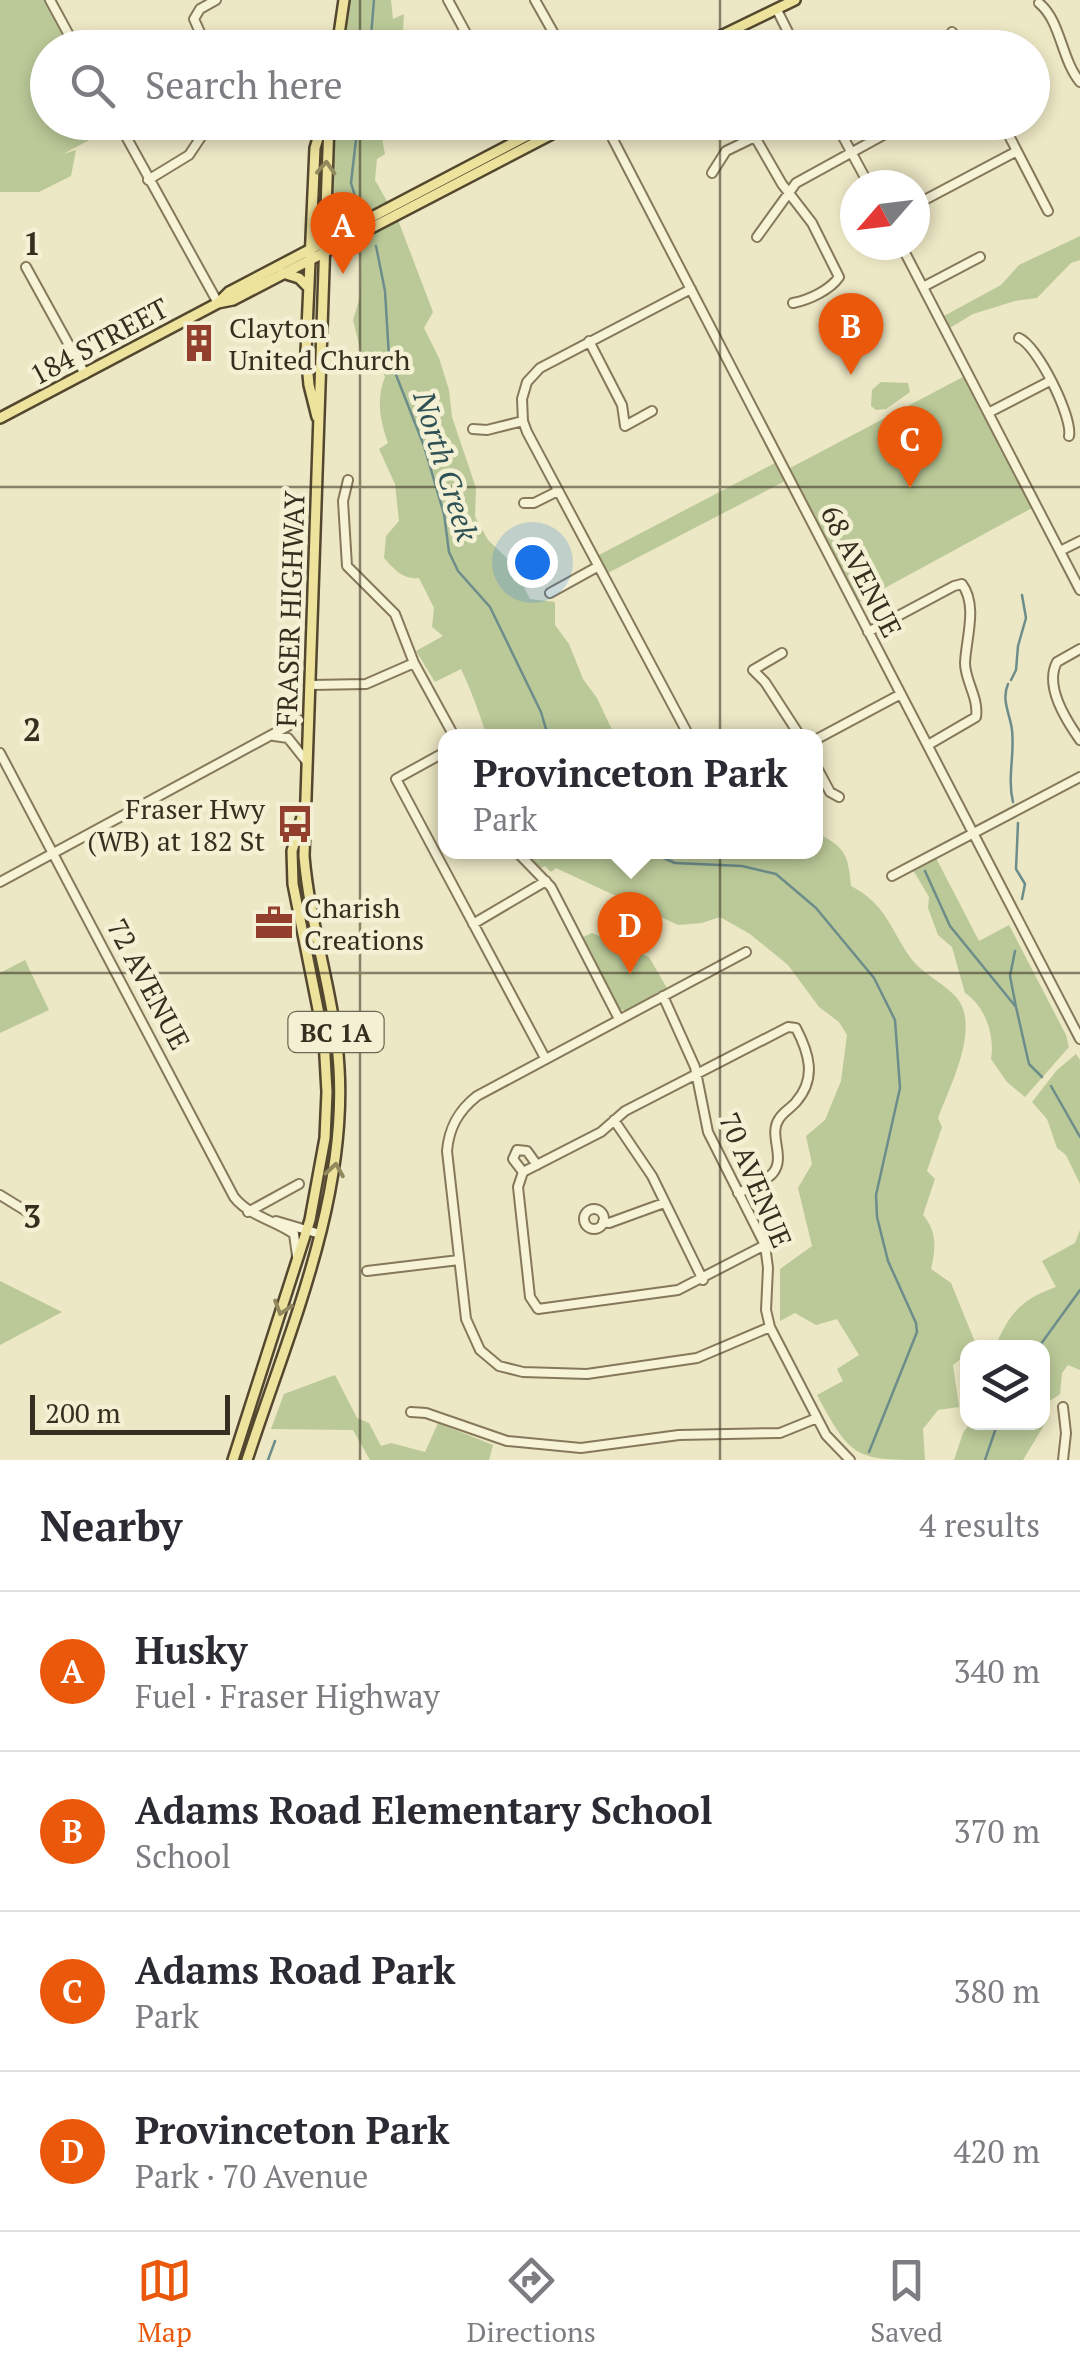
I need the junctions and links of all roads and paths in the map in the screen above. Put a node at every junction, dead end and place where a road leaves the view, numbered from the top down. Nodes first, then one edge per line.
1 (50, 0) edge
2 (216, 0) edge
3 (344, 0) edge
4 (448, 0) edge
5 (535, 0) edge
6 (796, 0) edge
7 (1039, 2) dead end
8 (776, 10) junction
9 (749, 24) junction
10 (66, 30) edge
11 (199, 30) edge
12 (340, 30) edge
13 (464, 30) edge
14 (552, 30) edge
15 (736, 30) edge
16 (740, 30) edge
17 (787, 30) edge
18 (1080, 82) edge
19 (127, 140) edge
20 (200, 140) edge
21 (318, 140) edge
22 (326, 140) edge
23 (519, 140) edge
24 (541, 140) edge
25 (613, 140) edge
26 (748, 140) edge
27 (758, 140) edge
28 (845, 140) edge
29 (875, 140) edge
30 (1011, 140) edge
31 (1017, 151) junction
32 (852, 153) junction
33 (482, 160) junction
34 (860, 170) edge
35 (712, 172) dead end
36 (475, 175) junction
37 (148, 180) junction
38 (788, 192) junction
39 (930, 196) edge
40 (1048, 210) dead end
41 (324, 213) junction
42 (346, 230) junction
43 (757, 237) dead end
44 (323, 248) junction
45 (309, 255) junction
46 (980, 257) dead end
47 (908, 260) edge
48 (26, 267) dead end
49 (283, 273) junction
50 (308, 287) junction
51 (923, 287) junction
52 (692, 289) junction
53 (218, 303) junction
54 (794, 303) dead end
55 (1019, 338) dead end
56 (589, 341) junction
57 (85, 374) junction
58 (1050, 381) junction
59 (652, 411) dead end
60 (988, 414) junction
61 (0, 418) edge
62 (318, 420) junction
63 (523, 421) junction
64 (474, 429) dead end
65 (1070, 436) dead end
66 (348, 480) dead end
67 (558, 491) junction
68 (524, 503) dead end
69 (1080, 541) edge
70 (1060, 552) junction
71 (597, 567) junction
72 (1080, 590) edge
73 (550, 593) dead end
74 (868, 632) junction
75 (1080, 649) edge
76 (782, 653) dead end
77 (414, 663) junction
78 (311, 686) junction
79 (901, 694) junction
80 (298, 720) dead end
81 (450, 729) edge
82 (684, 729) edge
83 (795, 729) edge
84 (274, 736) junction
85 (823, 736) edge
86 (1080, 740) edge
87 (928, 745) junction
88 (0, 753) edge
89 (438, 756) edge
90 (307, 762) junction
91 (1080, 777) edge
92 (823, 779) edge
93 (839, 797) dead end
94 (306, 800) junction
95 (971, 834) junction
96 (53, 853) junction
97 (438, 858) edge
98 (439, 859) edge
99 (525, 859) edge
100 (892, 876) dead end
101 (546, 881) junction
102 (0, 882) edge
103 (473, 924) junction
104 (746, 952) dead end
105 (663, 996) junction
106 (620, 1019) junction
107 (1080, 1039) edge
108 (545, 1058) junction
109 (697, 1074) junction
110 (614, 1120) junction
111 (537, 1165) junction
112 (522, 1172) junction
113 (299, 1184) dead end
114 (738, 1193) junction
115 (0, 1195) edge
116 (664, 1203) junction
117 (26, 1211) dead end
118 (248, 1212) junction
119 (272, 1220) junction
120 (604, 1222) dead end
121 (307, 1230) junction
122 (320, 1234) junction
123 (765, 1245) junction
124 (297, 1258) junction
125 (459, 1260) junction
126 (367, 1272) dead end
127 (703, 1280) junction
128 (770, 1327) junction
129 (1063, 1407) dead end
130 (411, 1412) dead end
131 (817, 1418) junction
132 (233, 1460) edge
133 (248, 1460) edge
134 (850, 1460) edge
135 (1063, 1460) edge

1 - 10 street
2 - 11 street
3 - 12 main road
4 - 13 street
5 - 14 street
6 - 8 main road
7 - 18 street
8 - 9 main road
8 - 17 street
9 - 15 main road
9 - 16 main road
19 - 37 street
20 - 37 street
21 - 45 main road, FRASER HIGHWAY
41 -> 22 main road, FRASER HIGHWAY / BC 1A
23 - 33 main road, 184 STREET
24 - 36 main road, 184 STREET
25 - 52 street, 68 AVENUE
26 - 35 street
27 - 38 street
28 - 32 street
29 - 32 street
30 - 31 street
31 - 39 street
31 - 40 street
32 - 34 street
32 - 38 street
33 - 36 main road
33 - 42 main road, 184 STREET
36 - 44 main road, 184 STREET
37 - 53 street
38 - 43 street
38 - 54 street
41 - 42 main road
41 - 44 main road, FRASER HIGHWAY / BC 1A
42 - 44 main road, 184 STREET
44 - 45 main road, 184 STREET
44 - 62 main road, FRASER HIGHWAY / BC 1A
45 - 49 main road, 184 STREET
45 - 50 main road, FRASER HIGHWAY
45 - 53 main road, 184 STREET
46 - 51 street
47 - 51 street
48 - 57 street
49 - 50 main road
49 - 53 main road, 184 STREET
50 - 62 main road, FRASER HIGHWAY
51 - 60 street
52 - 56 street
52 - 74 street, 68 AVENUE
53 - 57 main road, 184 STREET
55 - 58 street
56 - 59 street
56 - 63 street
57 - 61 main road, 184 STREET
58 - 60 street
58 - 65 street
60 - 70 street
62 - 78 main road, FRASER HIGHWAY / BC 1A
63 - 64 street
63 - 67 street
66 - 77 street
67 - 68 street
67 - 71 street
69 - 70 street
70 - 72 street
71 - 73 street
71 - 82 street
74 - 79 street, 68 AVENUE
74 - 87 street
75 - 86 street
76 - 83 street
77 - 78 street
77 - 81 street
78 - 90 main road, FRASER HIGHWAY / BC 1A
79 - 85 street
79 - 87 street, 68 AVENUE
80 - 84 street
84 - 90 street
84 - 96 street
87 - 95 street, 68 AVENUE
88 - 96 street, 72 AVENUE
89 - 97 street
90 - 94 main road, FRASER HIGHWAY / BC 1A
91 - 95 street
92 - 93 street
94 - 121 main road, FRASER HIGHWAY / BC 1A
122 -> 94 main road, FRASER HIGHWAY / BC 1A
95 - 100 street
95 - 107 street, 68 AVENUE
96 - 102 street
96 - 118 street, 72 AVENUE
98 - 103 street
99 - 101 street
101 - 103 street
101 - 106 street
103 - 108 street
104 - 105 street
105 - 106 street
105 - 109 street, 70 AVENUE
106 - 108 street
108 - 125 street
109 - 110 street
109 - 114 street, 70 AVENUE
109 - 114 street
110 - 111 street
110 - 116 street
111 - 112 street
111 - 112 street
112 - 127 street
113 - 118 street
114 - 123 street, 70 AVENUE
115 - 117 street
116 - 120 street
116 - 127 street
118 - 119 street
119 - 121 street
119 - 124 street
121 - 122 street
121 - 124 main road, FRASER HIGHWAY / BC 1A
122 - 133 main road, FRASER HIGHWAY / BC 1A
123 - 127 street
123 - 128 street, 70 AVENUE
124 -> 132 main road, FRASER HIGHWAY / BC 1A
125 - 126 street
125 - 128 street
128 - 131 street, 70 AVENUE
129 - 135 street
130 - 131 street
131 - 134 street, 70 AVENUE

